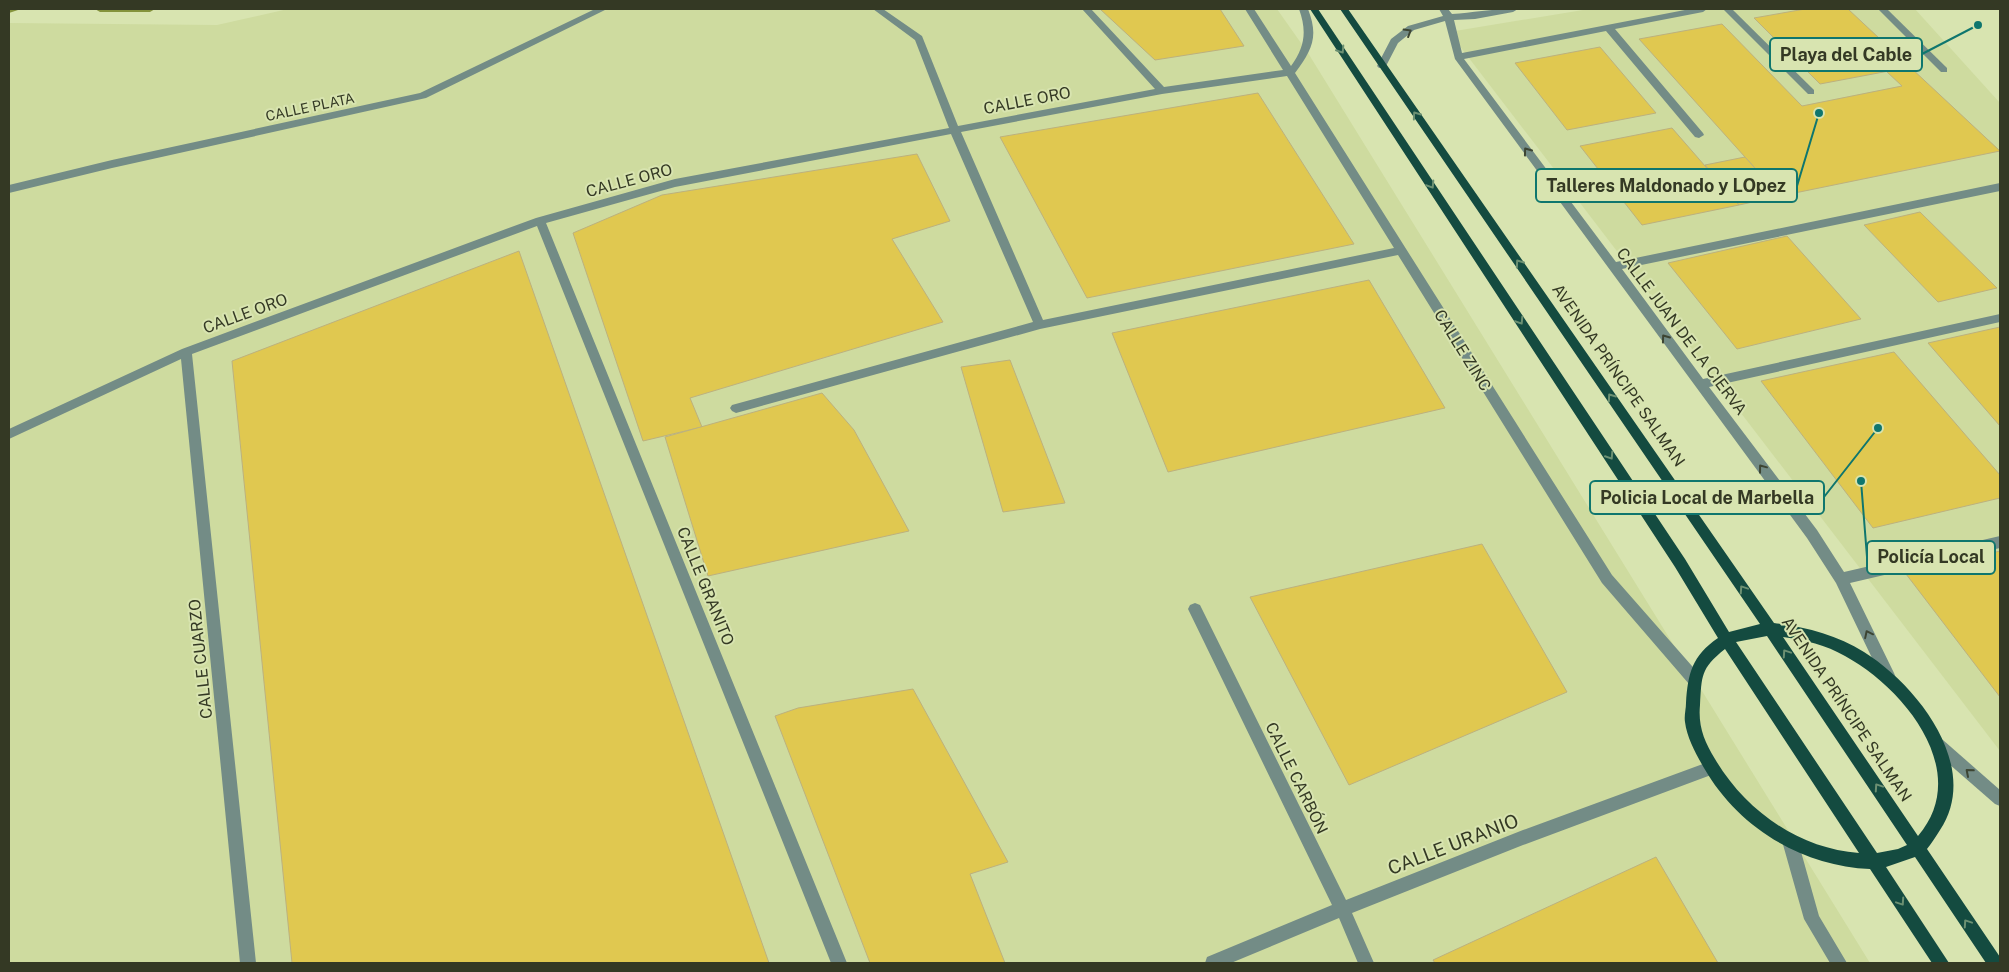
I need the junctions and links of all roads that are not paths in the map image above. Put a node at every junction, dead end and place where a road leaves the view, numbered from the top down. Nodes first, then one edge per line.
1 (602, 9) edge
2 (877, 9) edge
3 (1086, 9) edge
4 (1250, 9) edge
5 (1304, 9) edge
6 (1314, 9) edge
7 (1344, 9) edge
8 (1513, 9) edge
9 (1702, 9) edge
10 (1727, 9) edge
11 (1882, 9) edge
12 (1446, 13) edge
13 (1608, 27) junction
14 (1458, 57) junction
15 (1382, 66) junction
16 (1944, 70) dead end
17 (1291, 72) junction
18 (1162, 91) junction
19 (1811, 92) dead end
20 (955, 131) junction
21 (1699, 135) dead end
22 (2000, 187) edge
23 (9, 189) edge
24 (540, 221) junction
25 (1401, 250) junction
26 (1613, 267) junction
27 (2000, 318) edge
28 (1040, 326) junction
29 (186, 352) junction
30 (1700, 384) junction
31 (736, 408) dead end
32 (9, 434) edge
33 (2000, 542) edge
34 (1841, 579) junction
35 (1195, 609) dead end
36 (1770, 629) junction
37 (1726, 639) junction
38 (1889, 678) junction
39 (1694, 679) junction
40 (1938, 745) junction
41 (1711, 768) junction
42 (2000, 799) edge
43 (1790, 841) junction
44 (1918, 847) junction
45 (1873, 862) junction
46 (1342, 908) junction
47 (248, 963) edge
48 (839, 963) edge
49 (1213, 963) edge
50 (1366, 963) edge
51 (1839, 963) edge
52 (1941, 963) edge
53 (1995, 963) edge

1 - 23 street, CALLE PLATA
2 - 20 street
3 - 18 street
4 - 17 street, CALLE ZINC
5 - 17 street
6 -> 37 main road
7 - 15 main road, AVENIDA PRÍNCIPE SALMAN
8 - 12 street
9 - 13 street
10 - 19 street
11 - 16 street
12 - 14 street, CALLE JUAN DE LA CIERVA
15 -> 12 street
13 - 14 street
13 - 21 street
26 -> 14 street, CALLE JUAN DE LA CIERVA
36 -> 15 main road, AVENIDA PRÍNCIPE SALMAN
17 - 18 street, CALLE ORO
17 - 25 street, CALLE ZINC
18 - 20 street, CALLE ORO
20 - 24 street, CALLE ORO
20 - 28 street
22 - 26 street
24 - 29 street, CALLE ORO
24 - 48 street, CALLE GRANITO
25 - 28 street
25 - 39 street, CALLE ZINC
30 -> 26 street, CALLE JUAN DE LA CIERVA
27 - 30 street
28 - 31 street
29 - 32 street, CALLE ORO
29 - 47 street, CALLE CUARZO
34 -> 30 street, CALLE JUAN DE LA CIERVA
33 - 34 street
38 -> 34 street, CALLE JUAN DE LA CIERVA
35 - 46 street, CALLE CARBÓN
36 - 37 main road
36 - 38 main road
44 -> 36 main road, AVENIDA PRÍNCIPE SALMAN
37 - 39 main road
37 - 45 main road
38 - 40 main road
39 - 41 main road
42 -> 40 street
40 - 44 main road
41 - 43 main road
41 - 46 street, CALLE URANIO
43 - 45 main road
43 - 51 street
44 - 45 main road
53 -> 44 main road, AVENIDA PRÍNCIPE SALMAN
45 -> 52 main road
46 - 49 street, CALLE URANIO
46 - 50 street, CALLE CARBÓN

